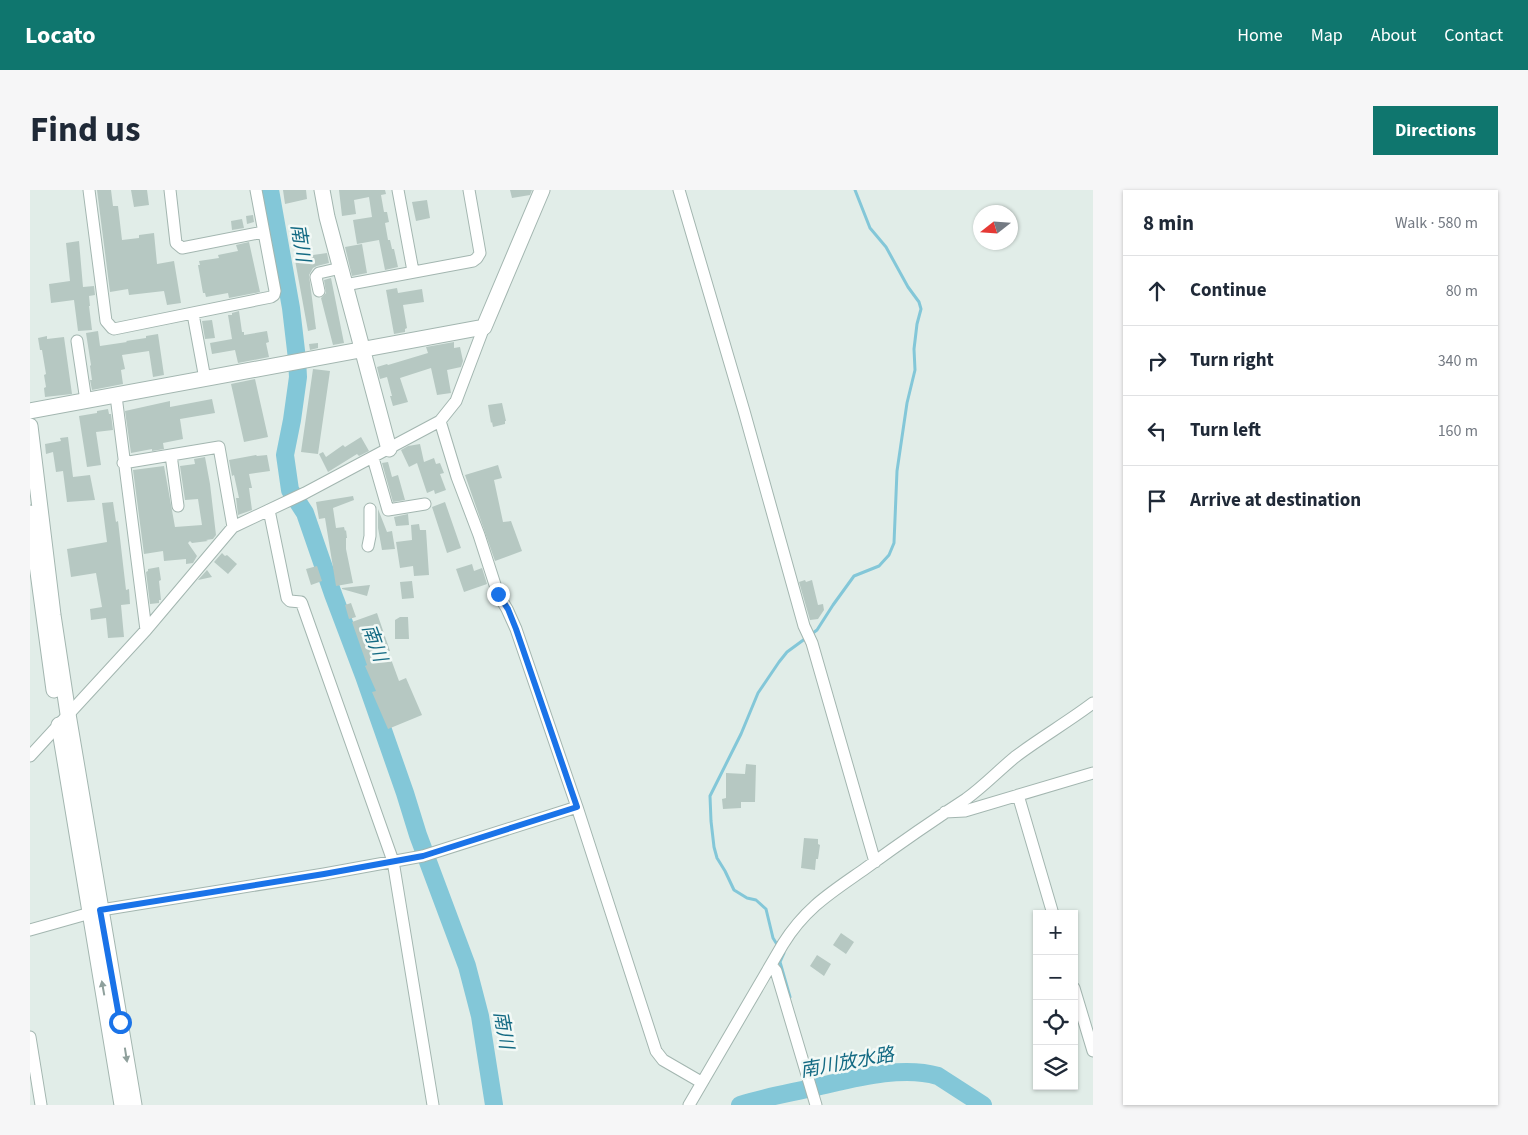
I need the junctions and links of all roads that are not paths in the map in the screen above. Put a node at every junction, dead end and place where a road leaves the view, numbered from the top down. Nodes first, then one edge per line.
1 (89, 190) edge
2 (170, 190) edge
3 (256, 190) edge
4 (322, 190) edge
5 (398, 190) edge
6 (469, 190) edge
7 (542, 190) edge
8 (679, 190) edge
9 (263, 232) junction
10 (340, 268) junction
11 (413, 271) junction
12 (345, 285) junction
13 (319, 291) dead end
14 (193, 314) junction
15 (484, 327) junction
16 (78, 341) dead end
17 (363, 350) junction
18 (205, 379) junction
19 (116, 396) junction
20 (86, 401) junction
21 (30, 411) edge
22 (440, 420) junction
23 (30, 426) edge
24 (389, 449) junction
25 (171, 455) junction
26 (373, 458) junction
27 (123, 463) junction
28 (425, 504) dead end
29 (178, 506) dead end
30 (387, 506) junction
31 (273, 508) junction
32 (30, 513) edge
33 (234, 527) junction
34 (368, 546) dead end
35 (146, 630) junction
36 (1093, 703) edge
37 (63, 719) junction
38 (30, 756) edge
39 (1093, 773) edge
40 (1018, 795) junction
41 (577, 807) junction
42 (945, 812) junction
43 (393, 861) junction
44 (874, 862) junction
45 (1052, 910) edge
46 (95, 911) junction
47 (30, 930) edge
48 (771, 965) junction
49 (1078, 1000) edge
50 (30, 1037) edge
51 (1093, 1052) edge
52 (702, 1082) junction
53 (690, 1102) edge
54 (816, 1104) edge
55 (41, 1105) edge
56 (122, 1105) edge
57 (134, 1105) edge
58 (433, 1105) edge

1 - 14 street
2 - 9 street
3 - 9 street
4 - 10 street
5 - 11 street
6 - 11 street
7 - 15 street
8 - 44 street
9 - 14 street
10 - 12 street
10 - 13 street
11 - 12 street
12 - 17 street
14 - 18 street
15 - 17 street
15 - 22 street
16 - 20 street
17 - 18 street
17 - 24 street
18 - 19 street
19 - 20 street
19 - 27 street
20 - 21 street
22 - 24 street
22 - 41 street
23 - 37 street
24 - 26 street
25 - 27 street
25 - 29 street
25 - 33 street
26 - 30 street
26 - 31 street
27 - 35 street
28 - 30 street
30 - 34 street
31 - 33 street
31 - 43 street
32 - 37 street
33 - 35 street
35 - 37 street
36 - 42 street
37 - 38 street
37 - 46 street
39 - 40 street
40 - 42 street
40 - 45 street
41 - 43 street
41 - 52 street
42 - 44 street
43 - 46 street
43 - 58 street
44 - 48 street
46 - 47 street
56 -> 46 street
46 -> 57 street
48 - 52 street
48 - 54 street
49 - 51 street
50 - 55 street
52 - 53 street

